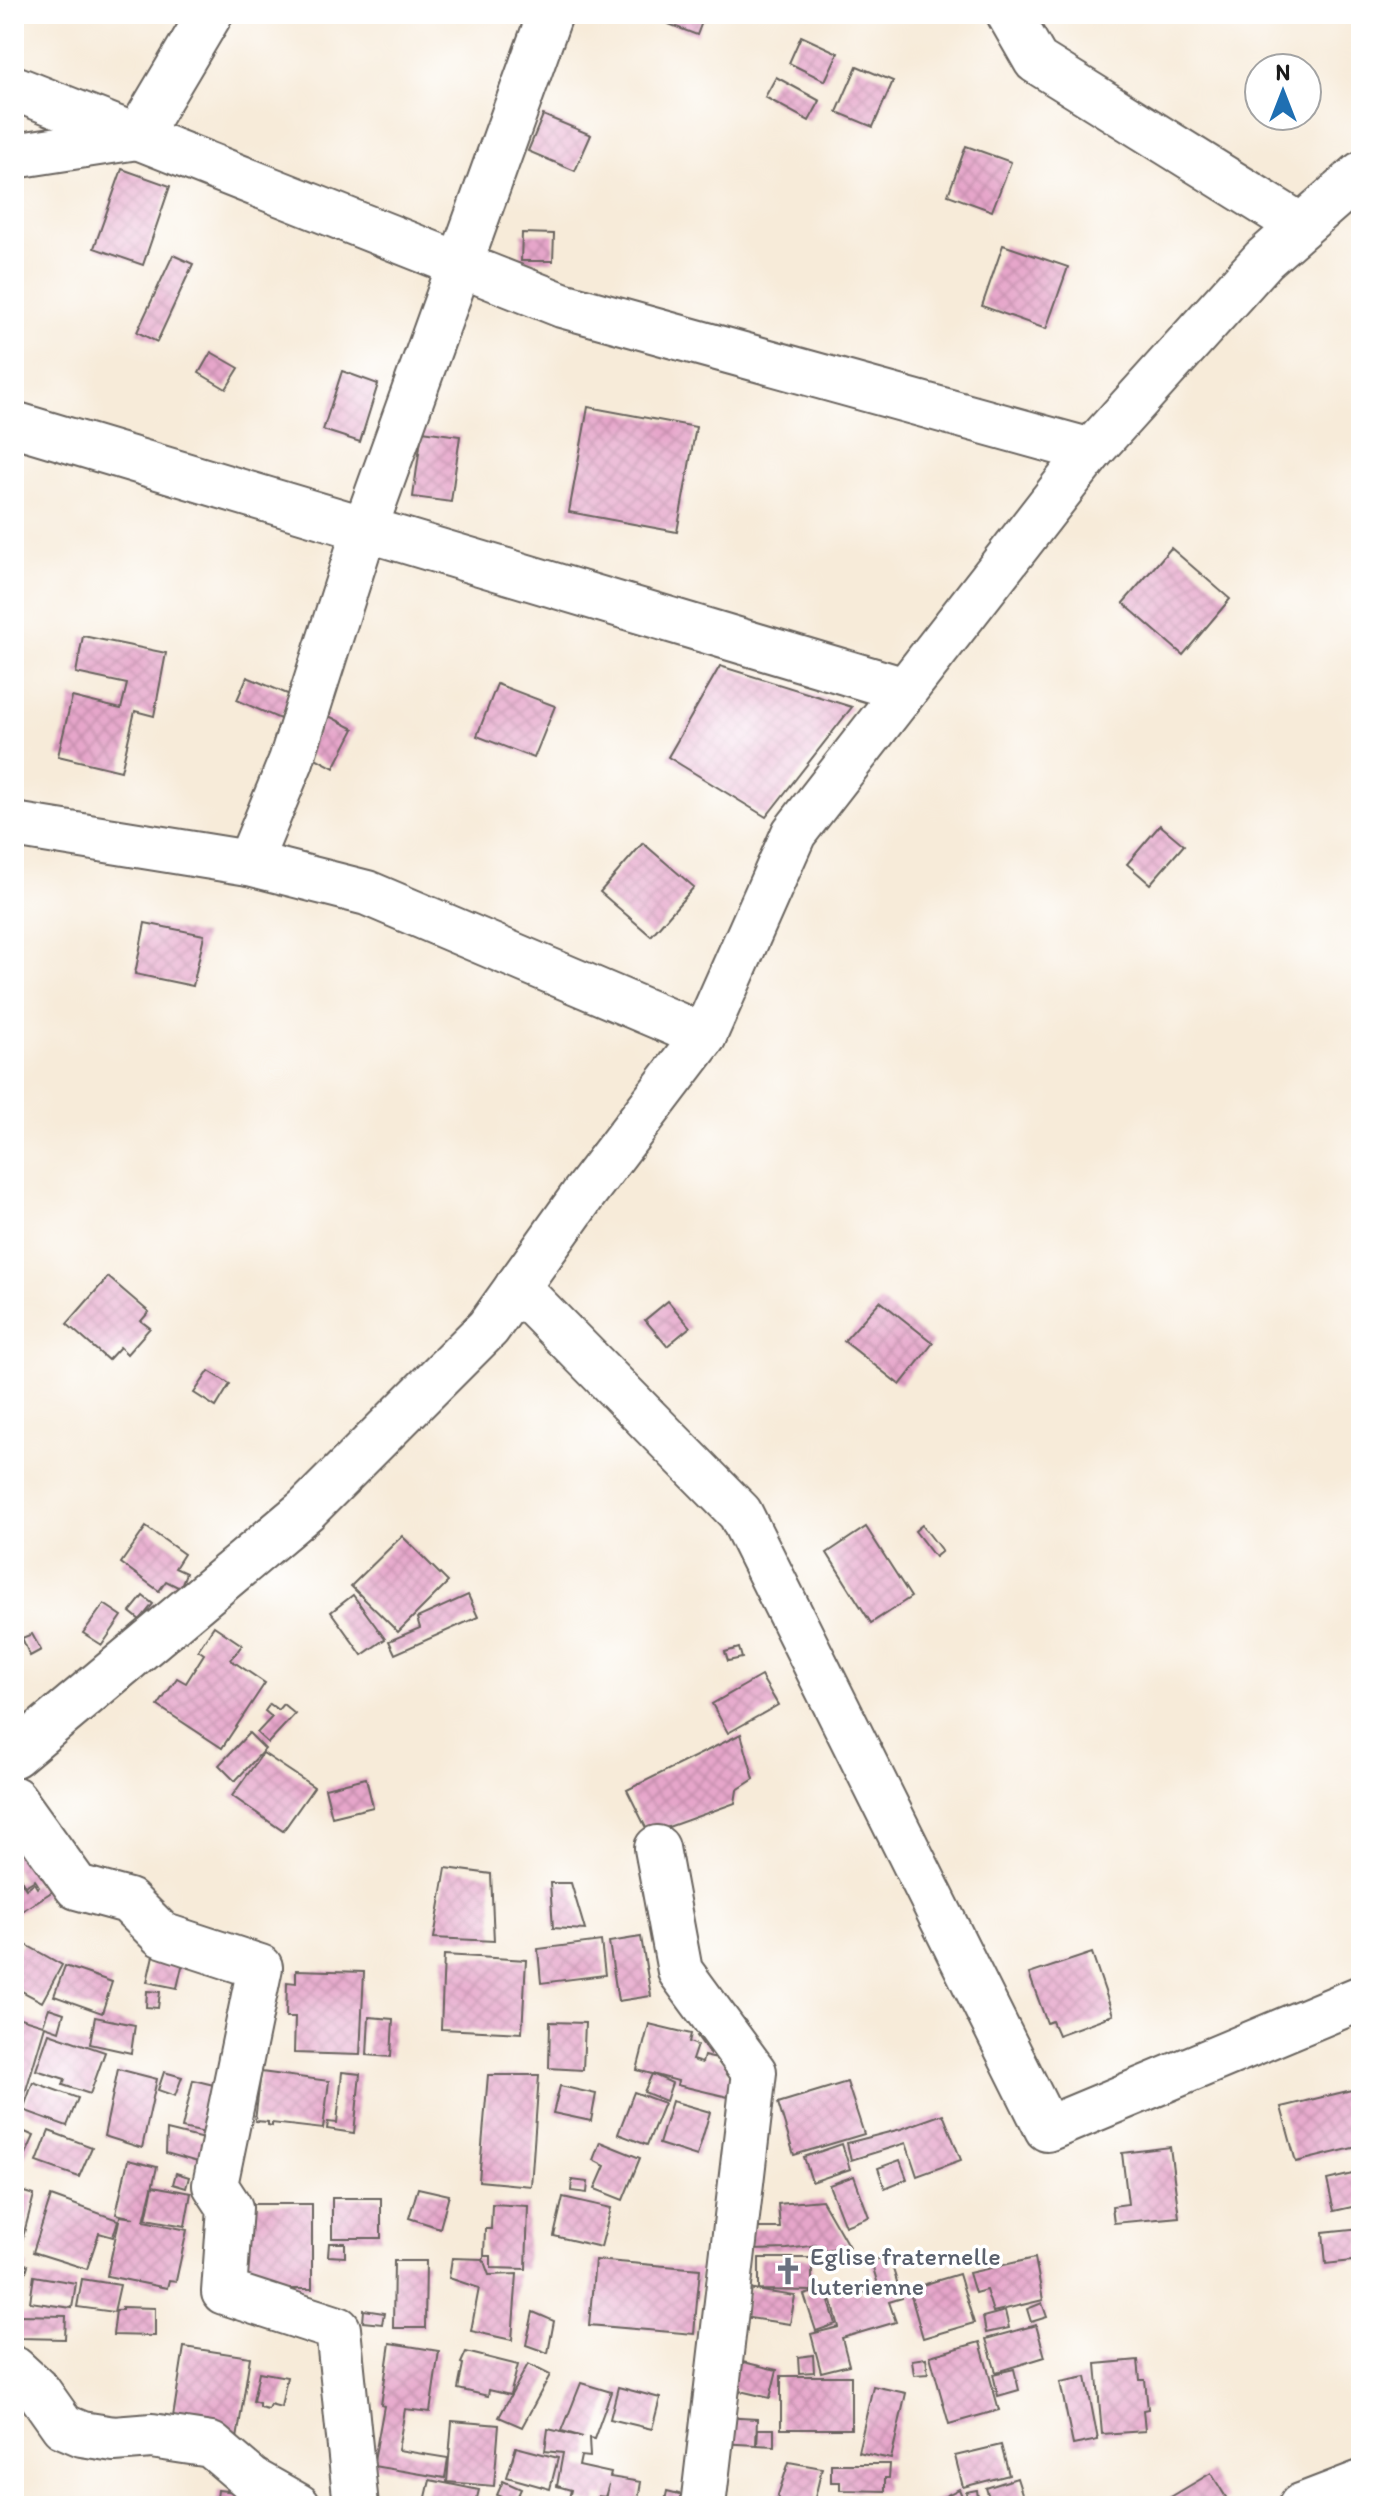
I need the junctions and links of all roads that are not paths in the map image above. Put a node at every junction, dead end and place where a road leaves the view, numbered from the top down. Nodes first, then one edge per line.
1 (210, 14) edge
2 (550, 14) edge
3 (1009, 14) edge
4 (14, 88) edge
5 (137, 137) junction
6 (14, 156) edge
7 (1361, 174) edge
8 (1301, 226) junction
9 (461, 265) junction
10 (14, 424) edge
11 (1091, 451) junction
12 (365, 528) junction
13 (905, 690) junction
14 (14, 825) edge
15 (249, 863) junction
16 (704, 1036) junction
17 (517, 1287) junction
18 (14, 1755) edge
19 (14, 1799) edge
20 (657, 1848) dead end
21 (1361, 1998) edge
22 (14, 2369) edge
23 (1361, 2483) edge
24 (298, 2506) edge
25 (356, 2506) edge
26 (703, 2506) edge
27 (1301, 2506) edge

1 - 5 street
2 - 9 street
3 - 8 street
4 - 5 street
5 - 6 street
5 - 9 street
7 - 8 street
8 - 11 street
9 - 11 street
9 - 12 street
10 - 12 street
11 - 13 street
12 - 13 street
12 - 15 street
13 - 16 street
14 - 15 street
15 - 16 street
16 - 17 street
17 - 18 street
17 - 21 street
19 - 25 street
20 - 26 street
22 - 24 street
23 - 27 street

